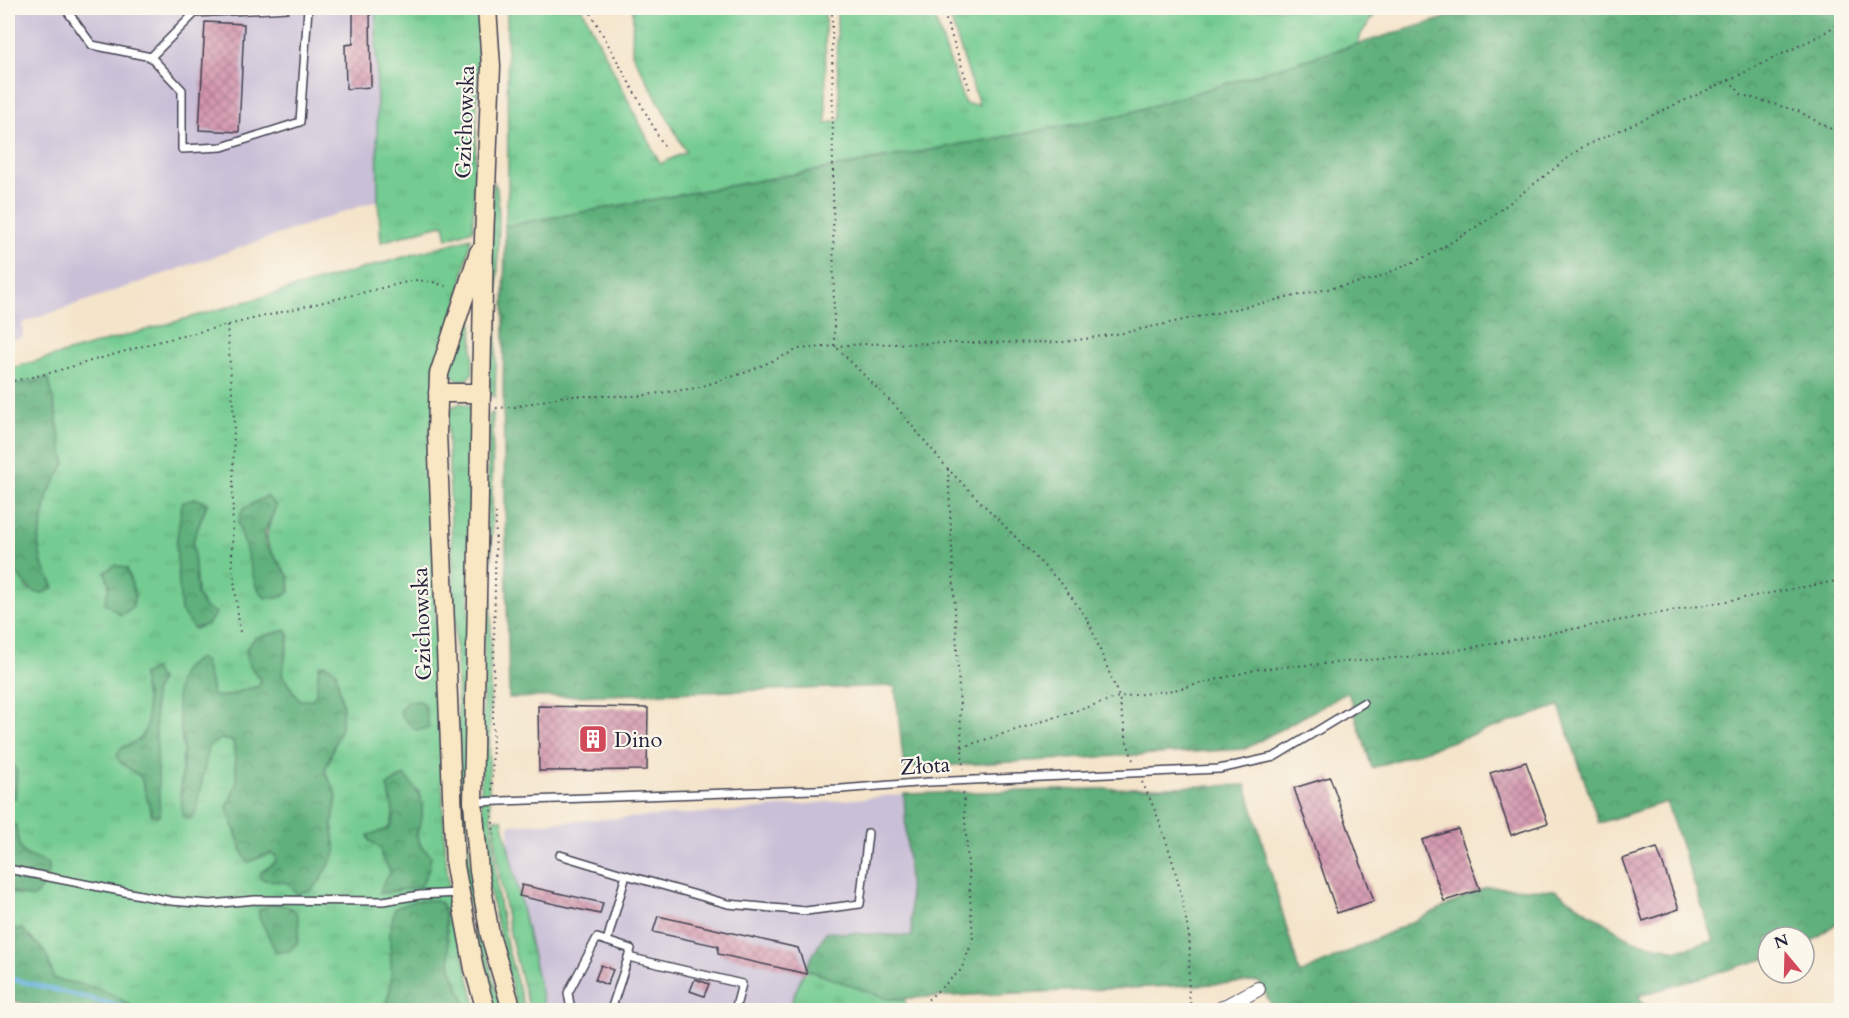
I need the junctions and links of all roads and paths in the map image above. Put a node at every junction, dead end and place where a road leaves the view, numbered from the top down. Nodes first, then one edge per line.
1 (65, 8) edge
2 (287, 8) edge
3 (308, 8) edge
4 (487, 8) edge
5 (588, 8) edge
6 (831, 8) edge
7 (942, 8) edge
8 (1842, 21) edge
9 (151, 57) junction
10 (1729, 80) junction
11 (971, 93) dead end
12 (1842, 135) edge
13 (664, 146) dead end
14 (484, 239) junction
15 (464, 293) junction
16 (227, 325) junction
17 (834, 345) junction
18 (8, 382) edge
19 (438, 393) junction
20 (481, 400) junction
21 (948, 469) junction
22 (496, 512) dead end
23 (1842, 580) edge
24 (240, 632) dead end
25 (1119, 697) junction
26 (1363, 703) dead end
27 (962, 747) junction
28 (1138, 773) junction
29 (963, 781) junction
30 (492, 801) junction
31 (474, 802) junction
32 (868, 833) dead end
33 (494, 842) dead end
34 (560, 855) dead end
35 (8, 869) edge
36 (626, 875) junction
37 (458, 893) junction
38 (608, 941) junction
39 (628, 957) junction
40 (1258, 989) dead end
41 (486, 1011) edge
42 (512, 1011) edge
43 (571, 1011) edge
44 (611, 1011) edge
45 (735, 1011) edge
46 (924, 1011) edge
47 (1193, 1011) edge
48 (1219, 1011) edge

1 - 9 lane
2 - 9 lane
3 - 9 lane
4 - 14 street, Gzichowska
5 - 13 path
6 - 17 path
7 - 11 path
8 - 10 path
10 - 12 path
10 - 17 path
14 - 15 street, Gzichowska
14 - 20 street, Gzichowska
15 - 16 path
15 - 19 street, Gzichowska
16 - 18 path
16 - 24 path
17 - 20 path
17 - 21 path
19 - 20 street
19 - 37 street, Gzichowska
20 - 31 street, Gzichowska
21 - 25 path
21 - 27 path
22 - 30 path
23 - 25 path
25 - 27 path
25 - 28 path
26 - 28 lane, Złota
27 - 29 path
28 - 29 lane, Złota
28 - 47 path
29 - 30 lane, Złota
29 - 46 path
30 - 31 lane, Złota
30 - 33 path
31 - 42 street, Gzichowska
32 - 36 lane
34 - 36 lane
35 - 37 lane
36 - 38 lane
37 - 41 street, Gzichowska
38 - 39 lane
38 - 43 lane
39 - 44 lane
39 - 45 lane
40 - 48 street

